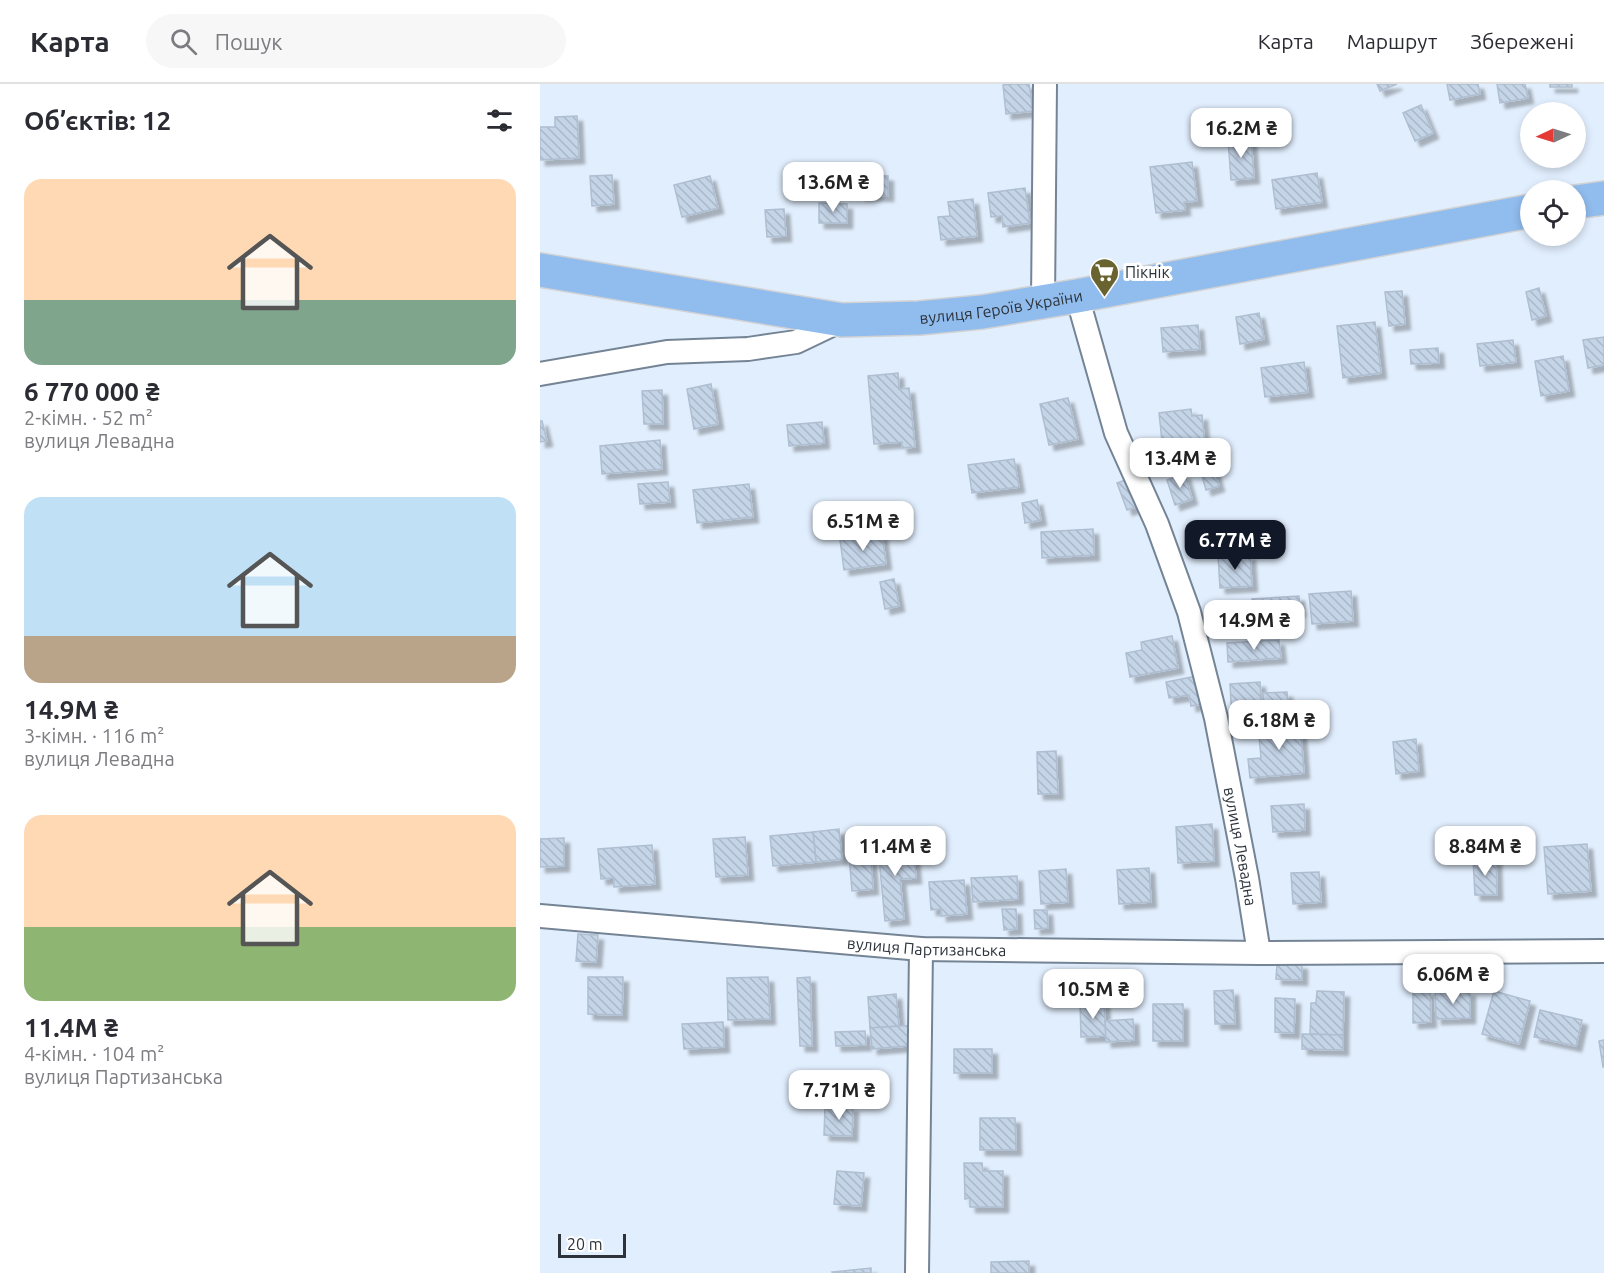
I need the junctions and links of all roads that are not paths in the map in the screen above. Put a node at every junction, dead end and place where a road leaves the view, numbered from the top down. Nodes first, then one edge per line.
1 (1045, 84) edge
2 (1604, 198) edge
3 (1586, 200) edge
4 (1520, 213) edge
5 (540, 270) edge
6 (1077, 297) junction
7 (1043, 302) junction
8 (842, 320) junction
9 (540, 374) edge
10 (540, 916) edge
11 (921, 949) junction
12 (1604, 951) edge
13 (1259, 953) junction
14 (917, 1273) edge

1 - 7 street
2 - 3 main road
4 - 6 main road, вулиця Героїв України
5 - 8 main road, вулиця Героїв України
6 - 7 main road, вулиця Героїв України
6 - 13 street, вулиця Левадна
7 - 8 main road, вулиця Героїв України
8 - 9 street
10 - 11 street, вулиця Партизанська
11 - 13 street, вулиця Партизанська
11 - 14 street
12 - 13 street, вулиця Партизанська

